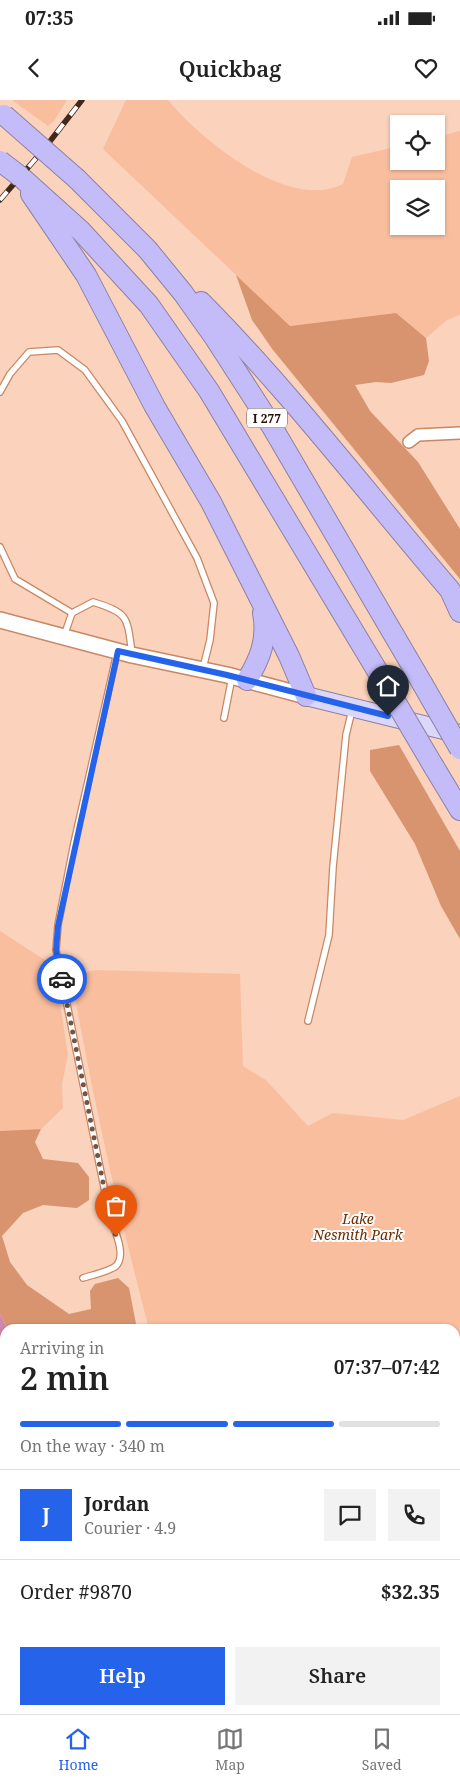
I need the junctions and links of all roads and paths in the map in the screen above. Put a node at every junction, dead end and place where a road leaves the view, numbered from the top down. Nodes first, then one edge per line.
1 (2, 114) edge
2 (0, 161) edge
3 (48, 209) junction
4 (162, 268) junction
5 (0, 392) edge
6 (460, 433) edge
7 (410, 442) dead end
8 (0, 547) edge
9 (258, 594) junction
10 (455, 596) edge
11 (460, 612) edge
12 (72, 613) junction
13 (0, 620) edge
14 (64, 636) junction
15 (125, 653) junction
16 (202, 670) junction
17 (240, 678) junction
18 (306, 696) junction
19 (352, 707) junction
20 (224, 718) dead end
21 (460, 734) edge
22 (460, 749) edge
23 (460, 810) edge
24 (308, 1021) dead end
25 (83, 1278) dead end

1 - 4 highway, I 277, bridge
2 - 3 highway, bridge
3 - 9 highway
3 - 23 highway, I 277, bridge
4 - 10 highway
4 - 22 highway, I 277, bridge
5 - 16 lane
6 - 7 street
8 - 12 lane
9 - 17 highway
9 - 18 highway
10 - 11 highway
12 - 14 lane
12 - 15 lane
13 - 14 main road
14 - 15 main road
15 - 16 main road
15 - 25 lane
16 - 17 main road
17 - 18 main road
17 - 20 lane
18 - 19 main road
19 - 21 main road
19 - 24 lane

